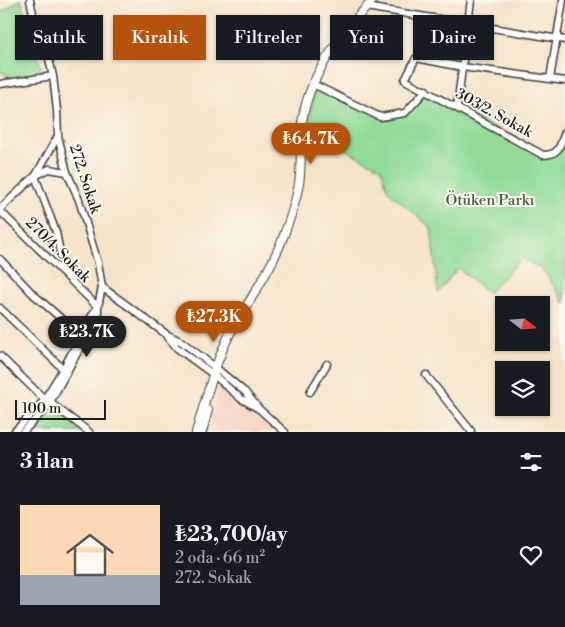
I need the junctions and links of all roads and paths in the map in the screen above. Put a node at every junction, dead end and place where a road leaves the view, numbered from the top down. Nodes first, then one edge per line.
1 (30, 0) edge
2 (373, 0) edge
3 (471, 0) edge
4 (563, 0) edge
5 (366, 7) junction
6 (414, 15) edge
7 (469, 15) edge
8 (494, 28) edge
9 (556, 39) junction
10 (565, 40) edge
11 (463, 60) edge
12 (462, 67) junction
13 (53, 76) junction
14 (550, 79) junction
15 (565, 81) edge
16 (313, 84) junction
17 (1, 86) edge
18 (426, 90) junction
19 (457, 107) junction
20 (565, 132) edge
21 (58, 136) junction
22 (67, 172) junction
23 (35, 176) junction
24 (0, 210) edge
25 (0, 259) edge
26 (64, 273) junction
27 (102, 287) junction
28 (98, 307) junction
29 (0, 308) edge
30 (81, 336) junction
31 (0, 356) edge
32 (327, 364) dead end
33 (63, 369) junction
34 (217, 373) junction
35 (426, 375) dead end
36 (310, 392) dead end
37 (48, 400) junction
38 (470, 431) edge
39 (14, 432) edge
40 (23, 432) edge
41 (89, 432) edge
42 (196, 432) edge
43 (202, 432) edge
44 (285, 432) edge

1 - 13 street, 272. Sokak
2 - 5 main road
3 - 7 street
4 - 9 street
5 - 6 street
5 - 16 main road
8 - 9 street
9 - 10 street
9 - 14 street
11 - 12 street
12 - 14 street
12 - 18 street, 303/2. Sokak
12 - 19 street
13 - 17 street
13 - 21 street, 272. Sokak
14 - 15 street
16 - 18 street
16 - 34 main road
18 - 19 street, 303/2. Sokak
19 - 20 street, 303/2. Sokak
21 - 22 street, 272. Sokak
21 - 23 street
22 - 23 street
22 - 27 street, 272. Sokak
23 - 24 street
23 - 26 street
24 - 26 street, 270/4. Sokak
25 - 30 street
26 - 28 street, 270/4. Sokak
27 - 28 street, 272. Sokak
27 - 34 street
28 - 30 street, 272. Sokak
28 - 37 street, 272. Sokak
29 - 33 street
30 - 33 street, 272. Sokak
31 - 37 street
32 - 36 street
33 - 37 street, 272. Sokak
34 - 42 main road
34 - 43 main road
34 - 44 street
35 - 38 street
37 - 39 street
37 - 40 street
37 - 41 street

